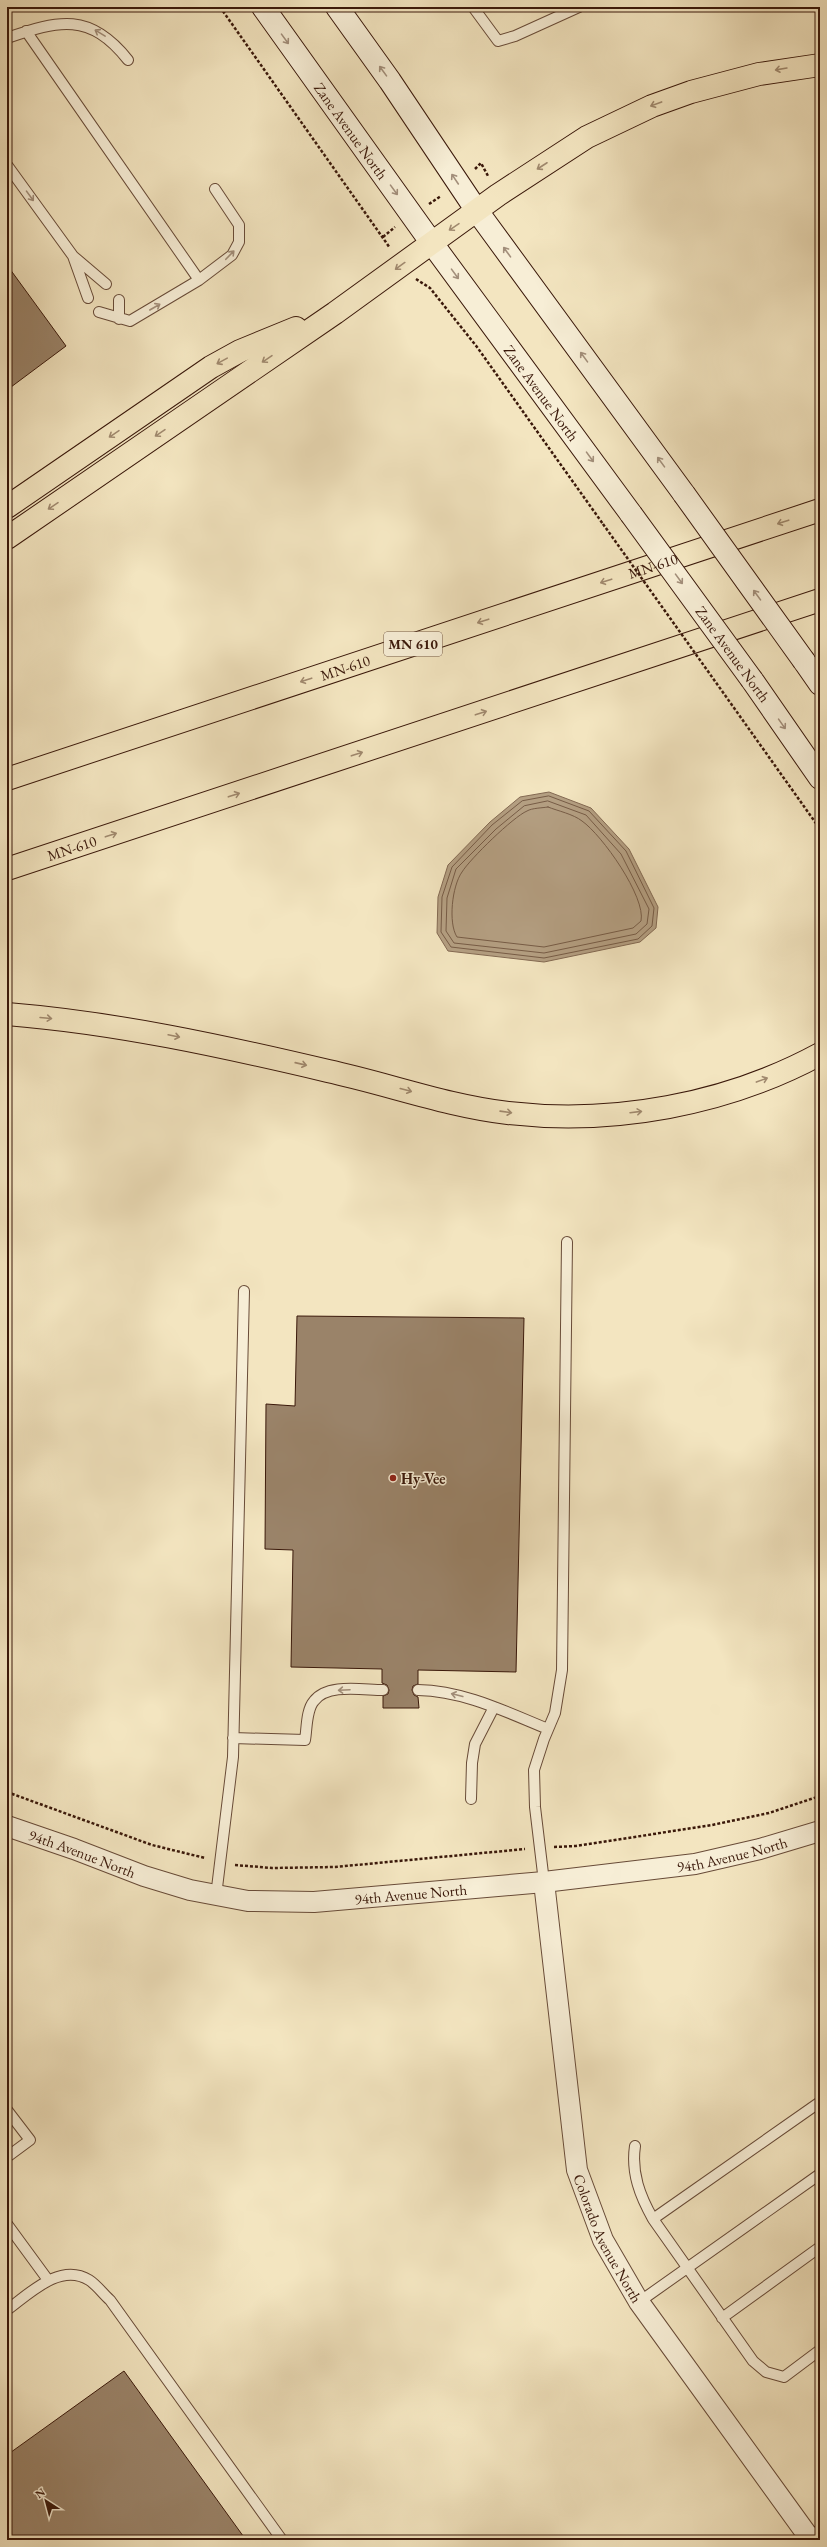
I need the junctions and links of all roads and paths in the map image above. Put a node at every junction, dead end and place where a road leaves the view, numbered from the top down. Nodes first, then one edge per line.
1 (263, 7) edge
2 (337, 7) edge
3 (473, 7) edge
4 (579, 7) edge
5 (26, 31) junction
6 (7, 38) edge
7 (128, 60) dead end
8 (820, 65) edge
9 (481, 163) dead end
10 (7, 165) edge
11 (459, 184) junction
12 (215, 189) dead end
13 (477, 211) junction
14 (412, 215) junction
15 (383, 237) dead end
16 (431, 242) junction
17 (73, 256) junction
18 (200, 280) junction
19 (106, 284) dead end
20 (88, 298) dead end
21 (119, 300) dead end
22 (99, 312) dead end
23 (335, 313) junction
24 (119, 319) junction
25 (7, 507) edge
26 (820, 510) edge
27 (603, 524) dead end
28 (7, 538) edge
29 (820, 600) edge
30 (820, 684) edge
31 (820, 778) edge
32 (7, 779) edge
33 (820, 829) edge
34 (7, 870) edge
35 (7, 1014) edge
36 (820, 1054) edge
37 (567, 1242) dead end
38 (244, 1291) dead end
39 (383, 1690) dead end
40 (418, 1690) dead end
41 (494, 1707) junction
42 (548, 1730) junction
43 (233, 1738) junction
44 (7, 1792) edge
45 (820, 1796) edge
46 (471, 1799) dead end
47 (7, 1826) edge
48 (820, 1831) edge
49 (540, 1847) junction
50 (218, 1861) junction
51 (544, 1882) junction
52 (216, 1896) junction
53 (820, 2102) edge
54 (7, 2110) edge
55 (635, 2146) dead end
56 (7, 2157) edge
57 (820, 2174) edge
58 (653, 2219) junction
59 (7, 2224) edge
60 (820, 2246) edge
61 (686, 2269) junction
62 (48, 2280) junction
63 (639, 2302) junction
64 (7, 2310) edge
65 (722, 2318) junction
66 (820, 2350) edge
67 (820, 2537) edge
68 (282, 2540) edge
69 (811, 2540) edge
70 (815, 2540) edge

1 -> 14 main road, Zane Avenue North
11 -> 2 main road
3 - 4 lane
5 - 6 lane
7 -> 5 lane
5 - 18 lane
8 -> 13 highway
9 - 11 path
10 -> 17 lane
11 - 13 main road
11 - 14 path
18 -> 12 lane
13 -> 16 highway
30 -> 13 main road, bridge
14 - 15 path
14 - 16 main road, Zane Avenue North
16 -> 23 highway
16 -> 31 main road, Zane Avenue North, bridge
17 - 19 lane
17 - 20 lane
24 -> 18 lane
21 - 24 lane
22 - 24 lane
23 -> 25 highway
23 -> 28 highway
26 -> 32 highway, MN-610 / MN 610
27 - 33 path, bridge
34 -> 29 highway, MN-610
35 -> 36 highway
37 - 42 lane
38 - 43 lane
39 -> 43 lane
41 -> 40 lane
41 - 42 lane
41 - 46 lane
42 - 49 lane
43 - 50 lane
44 - 50 path
45 - 49 path
47 - 52 street, 94th Avenue North
48 - 51 street, 94th Avenue North
49 - 50 path
49 - 51 lane
50 - 52 lane
51 - 52 street, 94th Avenue North
51 - 63 street, Colorado Avenue North
53 - 58 lane
54 - 56 lane
55 - 58 lane
57 - 61 lane
58 - 61 lane
59 - 62 lane
60 - 65 lane
61 - 63 lane
61 - 65 lane
62 - 64 lane
62 - 68 lane
63 - 69 street, Colorado Avenue North
65 - 66 lane
67 - 70 main road

